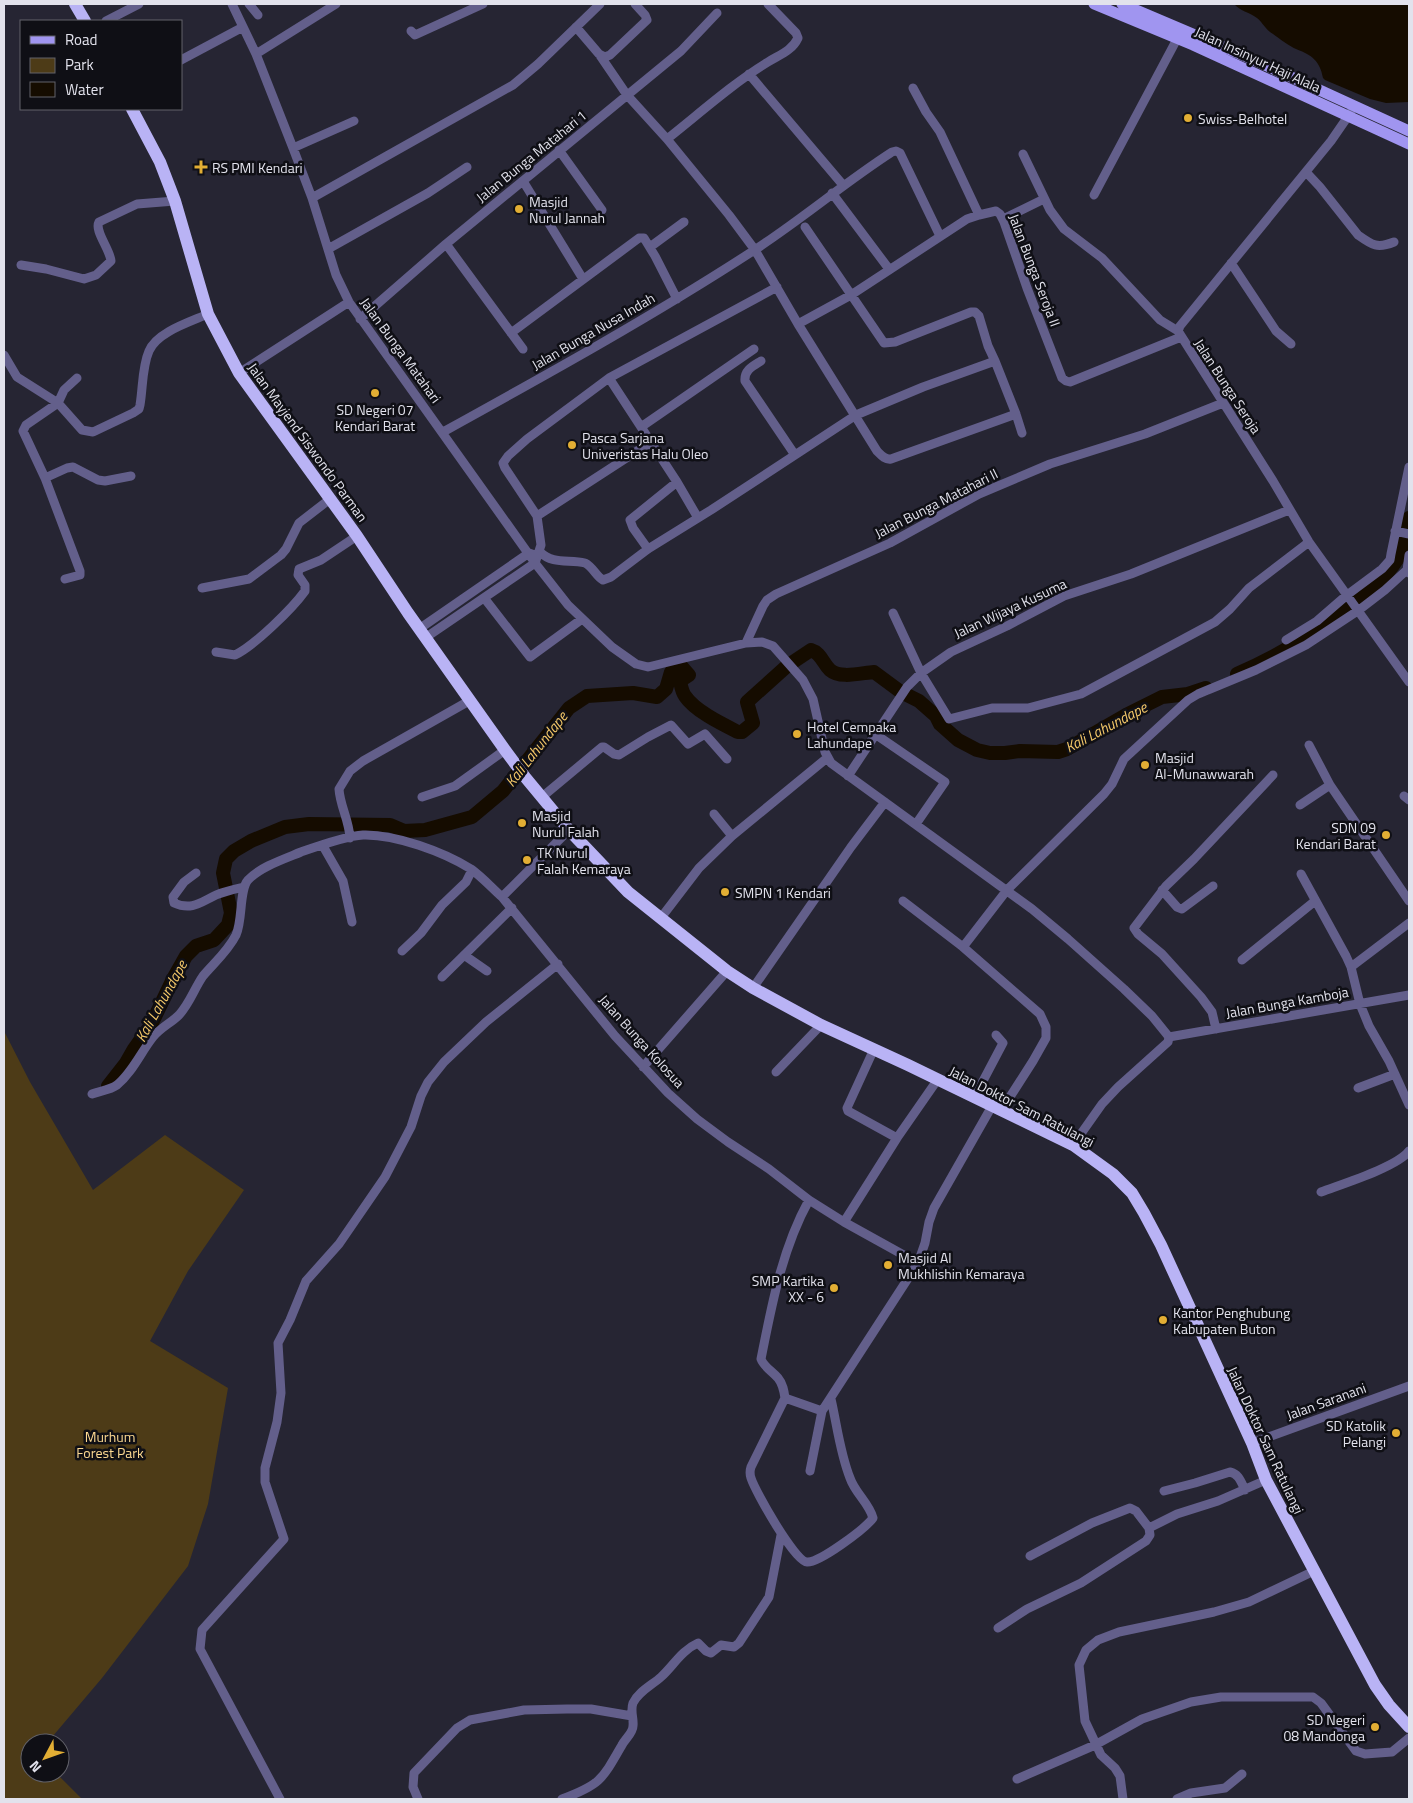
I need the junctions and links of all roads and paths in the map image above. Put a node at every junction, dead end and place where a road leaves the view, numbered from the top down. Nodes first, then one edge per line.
1 (75, 4) edge
2 (139, 4) edge
3 (233, 4) edge
4 (249, 4) edge
5 (336, 4) edge
6 (483, 4) edge
7 (600, 4) edge
8 (635, 4) edge
9 (768, 4) edge
10 (1094, 4) edge
11 (1122, 4) edge
12 (717, 14) dead end
13 (258, 15) dead end
14 (84, 20) edge
15 (108, 20) edge
16 (243, 27) junction
17 (576, 27) junction
18 (411, 32) dead end
19 (1176, 39) junction
20 (256, 54) junction
21 (599, 54) junction
22 (182, 59) edge
23 (748, 74) junction
24 (913, 88) dead end
25 (627, 96) junction
26 (1354, 106) junction
27 (133, 110) edge
28 (1348, 117) junction
29 (354, 121) dead end
30 (1409, 130) edge
31 (666, 140) junction
32 (1409, 144) edge
33 (293, 148) junction
34 (559, 150) junction
35 (1023, 154) dead end
36 (466, 166) dead end
37 (1306, 172) junction
38 (523, 181) junction
39 (843, 185) junction
40 (832, 193) junction
41 (1094, 195) dead end
42 (312, 198) junction
43 (1044, 198) junction
44 (176, 201) junction
45 (602, 210) dead end
46 (979, 214) junction
47 (1003, 219) junction
48 (684, 222) dead end
49 (805, 228) dead end
50 (940, 236) junction
51 (1394, 242) dead end
52 (446, 244) junction
53 (650, 247) junction
54 (328, 249) junction
55 (755, 250) junction
56 (1231, 263) junction
57 (21, 265) dead end
58 (889, 270) junction
59 (583, 279) junction
60 (777, 287) junction
61 (851, 295) junction
62 (677, 299) junction
63 (349, 302) junction
64 (208, 314) junction
65 (360, 319) junction
66 (798, 324) junction
67 (511, 333) junction
68 (1179, 334) junction
69 (1291, 344) dead end
70 (523, 349) dead end
71 (754, 349) dead end
72 (4, 355) edge
73 (761, 361) dead end
74 (995, 361) junction
75 (8, 373) edge
76 (239, 373) junction
77 (77, 378) dead end
78 (609, 378) junction
79 (58, 403) junction
80 (1223, 403) junction
81 (1016, 414) junction
82 (856, 415) junction
83 (641, 427) junction
84 (443, 432) junction
85 (1022, 433) dead end
86 (651, 442) junction
87 (795, 456) junction
88 (1409, 467) edge
89 (131, 476) dead end
90 (44, 478) junction
91 (677, 482) junction
92 (330, 500) junction
93 (1289, 510) junction
94 (537, 516) junction
95 (698, 518) junction
96 (1396, 532) junction
97 (1409, 534) edge
98 (357, 536) junction
99 (1309, 542) junction
100 (648, 549) junction
101 (535, 556) junction
102 (1409, 557) edge
103 (1408, 570) edge
104 (65, 580) dead end
105 (202, 588) dead end
106 (1348, 596) junction
107 (485, 599) junction
108 (1358, 609) junction
109 (893, 612) dead end
110 (582, 619) junction
111 (422, 634) junction
112 (1286, 640) dead end
113 (746, 643) junction
114 (216, 652) dead end
115 (921, 673) junction
116 (1409, 682) edge
117 (469, 701) junction
118 (875, 734) junction
119 (1309, 745) dead end
120 (505, 750) junction
121 (827, 758) junction
122 (727, 759) dead end
123 (515, 763) joint
124 (1273, 775) dead end
125 (848, 776) junction
126 (1330, 785) junction
127 (422, 797) dead end
128 (542, 797) junction
129 (885, 802) junction
130 (1300, 805) dead end
131 (714, 814) dead end
132 (916, 824) junction
133 (349, 829) junction
134 (569, 830) junction
135 (732, 836) junction
136 (323, 846) junction
137 (472, 870) junction
138 (196, 873) dead end
139 (1301, 874) dead end
140 (1214, 886) dead end
141 (244, 887) junction
142 (1007, 890) junction
143 (1162, 890) junction
144 (502, 897) junction
145 (903, 901) dead end
146 (1315, 901) junction
147 (1409, 901) edge
148 (512, 908) junction
149 (660, 919) junction
150 (352, 922) dead end
151 (1409, 923) edge
152 (963, 947) junction
153 (402, 951) dead end
154 (464, 955) junction
155 (1242, 960) dead end
156 (558, 964) junction
157 (1351, 968) junction
158 (487, 971) dead end
159 (727, 971) junction
160 (442, 977) dead end
161 (753, 988) junction
162 (1409, 995) edge
163 (1360, 1004) junction
164 (821, 1025) junction
165 (1216, 1029) junction
166 (996, 1035) dead end
167 (1169, 1037) junction
168 (874, 1049) junction
169 (643, 1067) junction
170 (776, 1072) dead end
171 (1395, 1074) junction
172 (938, 1080) junction
173 (1358, 1088) dead end
174 (92, 1094) dead end
175 (974, 1098) junction
176 (1409, 1105) edge
177 (996, 1108) junction
178 (897, 1138) junction
179 (1073, 1145) junction
180 (1409, 1151) edge
181 (1320, 1192) dead end
182 (809, 1200) junction
183 (844, 1222) junction
184 (918, 1263) junction
185 (1409, 1386) edge
186 (785, 1398) junction
187 (831, 1399) junction
188 (822, 1411) junction
189 (1252, 1443) junction
190 (810, 1471) dead end
191 (1266, 1480) junction
192 (1245, 1490) junction
193 (1164, 1491) dead end
194 (1149, 1528) junction
195 (781, 1534) junction
196 (1030, 1556) dead end
197 (1314, 1571) junction
198 (998, 1628) dead end
199 (632, 1716) junction
200 (1409, 1727) edge
201 (1409, 1738) edge
202 (1096, 1745) junction
203 (1242, 1774) dead end
204 (1018, 1780) dead end
205 (280, 1799) edge
206 (418, 1799) edge
207 (562, 1799) edge
208 (1123, 1799) edge
209 (1177, 1799) edge

1 - 14 highway
2 - 15 street
3 - 16 street, Jalan Bunga Matahari
4 - 13 street
5 - 20 street
6 - 18 street
7 - 17 street
8 - 21 street
9 - 23 street
10 - 19 main road, Jalan Insinyur Haji Alala
11 - 26 main road, Jalan Insinyur Haji Alala
12 - 25 street, Jalan Bunga Matahari 1
16 - 20 street, Jalan Bunga Matahari
16 - 22 street
17 - 21 street
17 - 42 street
19 - 28 main road, Jalan Insinyur Haji Alala
19 - 41 street
20 - 33 street, Jalan Bunga Matahari
21 - 25 street
23 - 31 street
23 - 39 street
24 - 46 street
25 - 31 street
25 - 34 street, Jalan Bunga Matahari 1
26 - 28 street, Jalan Bunga Seroja
26 - 30 main road, Jalan Insinyur Haji Alala
27 - 44 highway, Jalan Mayjend Siswondo Parman
28 - 32 main road, Jalan Insinyur Haji Alala
28 - 37 street, Jalan Bunga Seroja
29 - 33 street
31 - 55 street
33 - 42 street, Jalan Bunga Matahari
34 - 38 street, Jalan Bunga Matahari 1
34 - 45 street
35 - 43 street
36 - 54 street
37 - 51 street
37 - 56 street, Jalan Bunga Seroja
38 - 52 street, Jalan Bunga Matahari 1
38 - 59 street
39 - 40 street, Jalan Bunga Nusa Indah
39 - 50 street, Jalan Bunga Nusa Indah
40 - 55 street, Jalan Bunga Nusa Indah
40 - 58 street
42 - 54 street, Jalan Bunga Matahari
43 - 47 street
43 - 68 street
44 - 57 street
44 - 64 highway, Jalan Mayjend Siswondo Parman
46 - 47 street, Jalan Bunga Seroja II
46 - 50 street
47 - 68 street, Jalan Bunga Seroja II
48 - 53 street
49 - 61 street
50 - 58 street
52 - 65 street, Jalan Bunga Matahari 1
52 - 67 street
53 - 59 street
53 - 62 street
54 - 63 street, Jalan Bunga Matahari
55 - 60 street
55 - 62 street, Jalan Bunga Nusa Indah
56 - 68 street, Jalan Bunga Seroja
56 - 69 street
58 - 61 street
59 - 67 street
60 - 66 street
60 - 78 street
61 - 66 street
61 - 74 street
62 - 84 street, Jalan Bunga Nusa Indah
63 - 65 street, Jalan Bunga Matahari
63 - 76 street
64 - 76 highway, Jalan Mayjend Siswondo Parman
64 - 79 street
65 - 84 street, Jalan Bunga Matahari
66 - 82 street
67 - 70 street
68 - 80 street, Jalan Bunga Seroja
71 - 83 street
72 - 75 street
73 - 87 street
74 - 81 street
74 - 82 street
75 - 79 street
76 - 92 highway, Jalan Mayjend Siswondo Parman
77 - 79 street
78 - 83 street
78 - 94 street
79 - 90 street
80 - 93 street, Jalan Bunga Seroja
80 - 113 street, Jalan Bunga Matahari II
81 - 82 street
81 - 85 street
82 - 87 street
83 - 86 street
84 - 101 street, Jalan Bunga Matahari
86 - 91 street
86 - 94 street
87 - 95 street
88 - 96 street
89 - 90 street
90 - 104 street
91 - 95 street
91 - 100 street
92 - 98 highway, Jalan Mayjend Siswondo Parman
92 - 105 street
93 - 99 street, Jalan Bunga Seroja
93 - 115 street, Jalan Wijaya Kusuma
94 - 101 street
95 - 100 street
96 - 97 street
96 - 106 street
98 - 111 highway, Jalan Mayjend Siswondo Parman
98 - 114 street
99 - 106 street, Jalan Bunga Seroja
99 - 115 street
100 - 101 street
101 - 107 street
101 - 110 street, Jalan Bunga Matahari
101 - 111 street
102 - 103 street
103 - 108 street
106 - 108 street, Jalan Bunga Seroja
106 - 112 street
107 - 110 street
107 - 111 street
108 - 116 street, Jalan Bunga Seroja
108 - 142 street
109 - 115 street
110 - 113 street, Jalan Bunga Matahari
111 - 117 highway, Jalan Mayjend Siswondo Parman
113 - 121 street, Jalan Bunga Matahari
115 - 118 street, Jalan Wijaya Kusuma
117 - 120 highway, Jalan Mayjend Siswondo Parman
117 - 133 street
118 - 125 street, Jalan Wijaya Kusuma
118 - 132 street
119 - 126 street
120 - 123 highway, Jalan Mayjend Siswondo Parman
120 - 127 street
121 - 125 street
121 - 135 street
122 - 128 street
123 - 128 highway, Jalan Doktor Sam Ratulangi
124 - 143 street
125 - 129 street
126 - 130 street
126 - 147 street
128 - 134 highway, Jalan Doktor Sam Ratulangi
129 - 132 street
129 - 161 street
131 - 135 street
132 - 142 street
133 - 136 street, Jalan Bunga Kolosua
133 - 137 street, Jalan Bunga Kolosua
134 - 144 street
134 - 149 highway, Jalan Doktor Sam Ratulangi
135 - 149 street
136 - 141 street, Jalan Bunga Kolosua
136 - 150 street
137 - 144 street, Jalan Bunga Kolosua
137 - 153 street
138 - 141 street
139 - 146 street
140 - 143 street
141 - 174 street
142 - 152 street
142 - 167 street
143 - 165 street
144 - 148 street, Jalan Bunga Kolosua
145 - 152 street
146 - 155 street
146 - 157 street
148 - 154 street
148 - 156 street, Jalan Bunga Kolosua
149 - 159 highway, Jalan Doktor Sam Ratulangi
151 - 157 street
152 - 177 street
154 - 158 street
154 - 160 street
156 - 169 street, Jalan Bunga Kolosua
156 - 205 street
157 - 163 street
159 - 161 highway, Jalan Doktor Sam Ratulangi
159 - 169 street
161 - 164 highway, Jalan Doktor Sam Ratulangi
162 - 163 street, Jalan Bunga Kamboja
163 - 165 street, Jalan Bunga Kamboja
163 - 171 street
164 - 168 highway, Jalan Doktor Sam Ratulangi
164 - 170 street
165 - 167 street, Jalan Bunga Kamboja
166 - 175 street
167 - 179 street
168 - 172 highway, Jalan Doktor Sam Ratulangi
168 - 178 street
169 - 182 street, Jalan Bunga Kolosua
171 - 173 street
171 - 176 street
172 - 175 highway, Jalan Doktor Sam Ratulangi
172 - 178 street
175 - 177 highway, Jalan Doktor Sam Ratulangi
177 - 179 highway, Jalan Doktor Sam Ratulangi
177 - 184 street
178 - 183 street
179 - 189 highway, Jalan Doktor Sam Ratulangi
180 - 181 street
182 - 183 street, Jalan Bunga Kolosua
182 - 186 street
183 - 184 street, Jalan Bunga Kolosua
184 - 187 street
185 - 189 street, Jalan Saranani
186 - 188 street
186 - 195 street
187 - 188 street
187 - 195 street
188 - 190 street
189 - 191 highway, Jalan Doktor Sam Ratulangi
191 - 192 street
191 - 197 highway, Jalan Doktor Sam Ratulangi
192 - 193 street
192 - 194 street
194 - 196 street
194 - 198 street
195 - 199 street
197 - 200 highway, Jalan Doktor Sam Ratulangi
197 - 202 street
199 - 206 street
199 - 207 street
201 - 202 street
202 - 204 street
202 - 208 street
203 - 209 street

